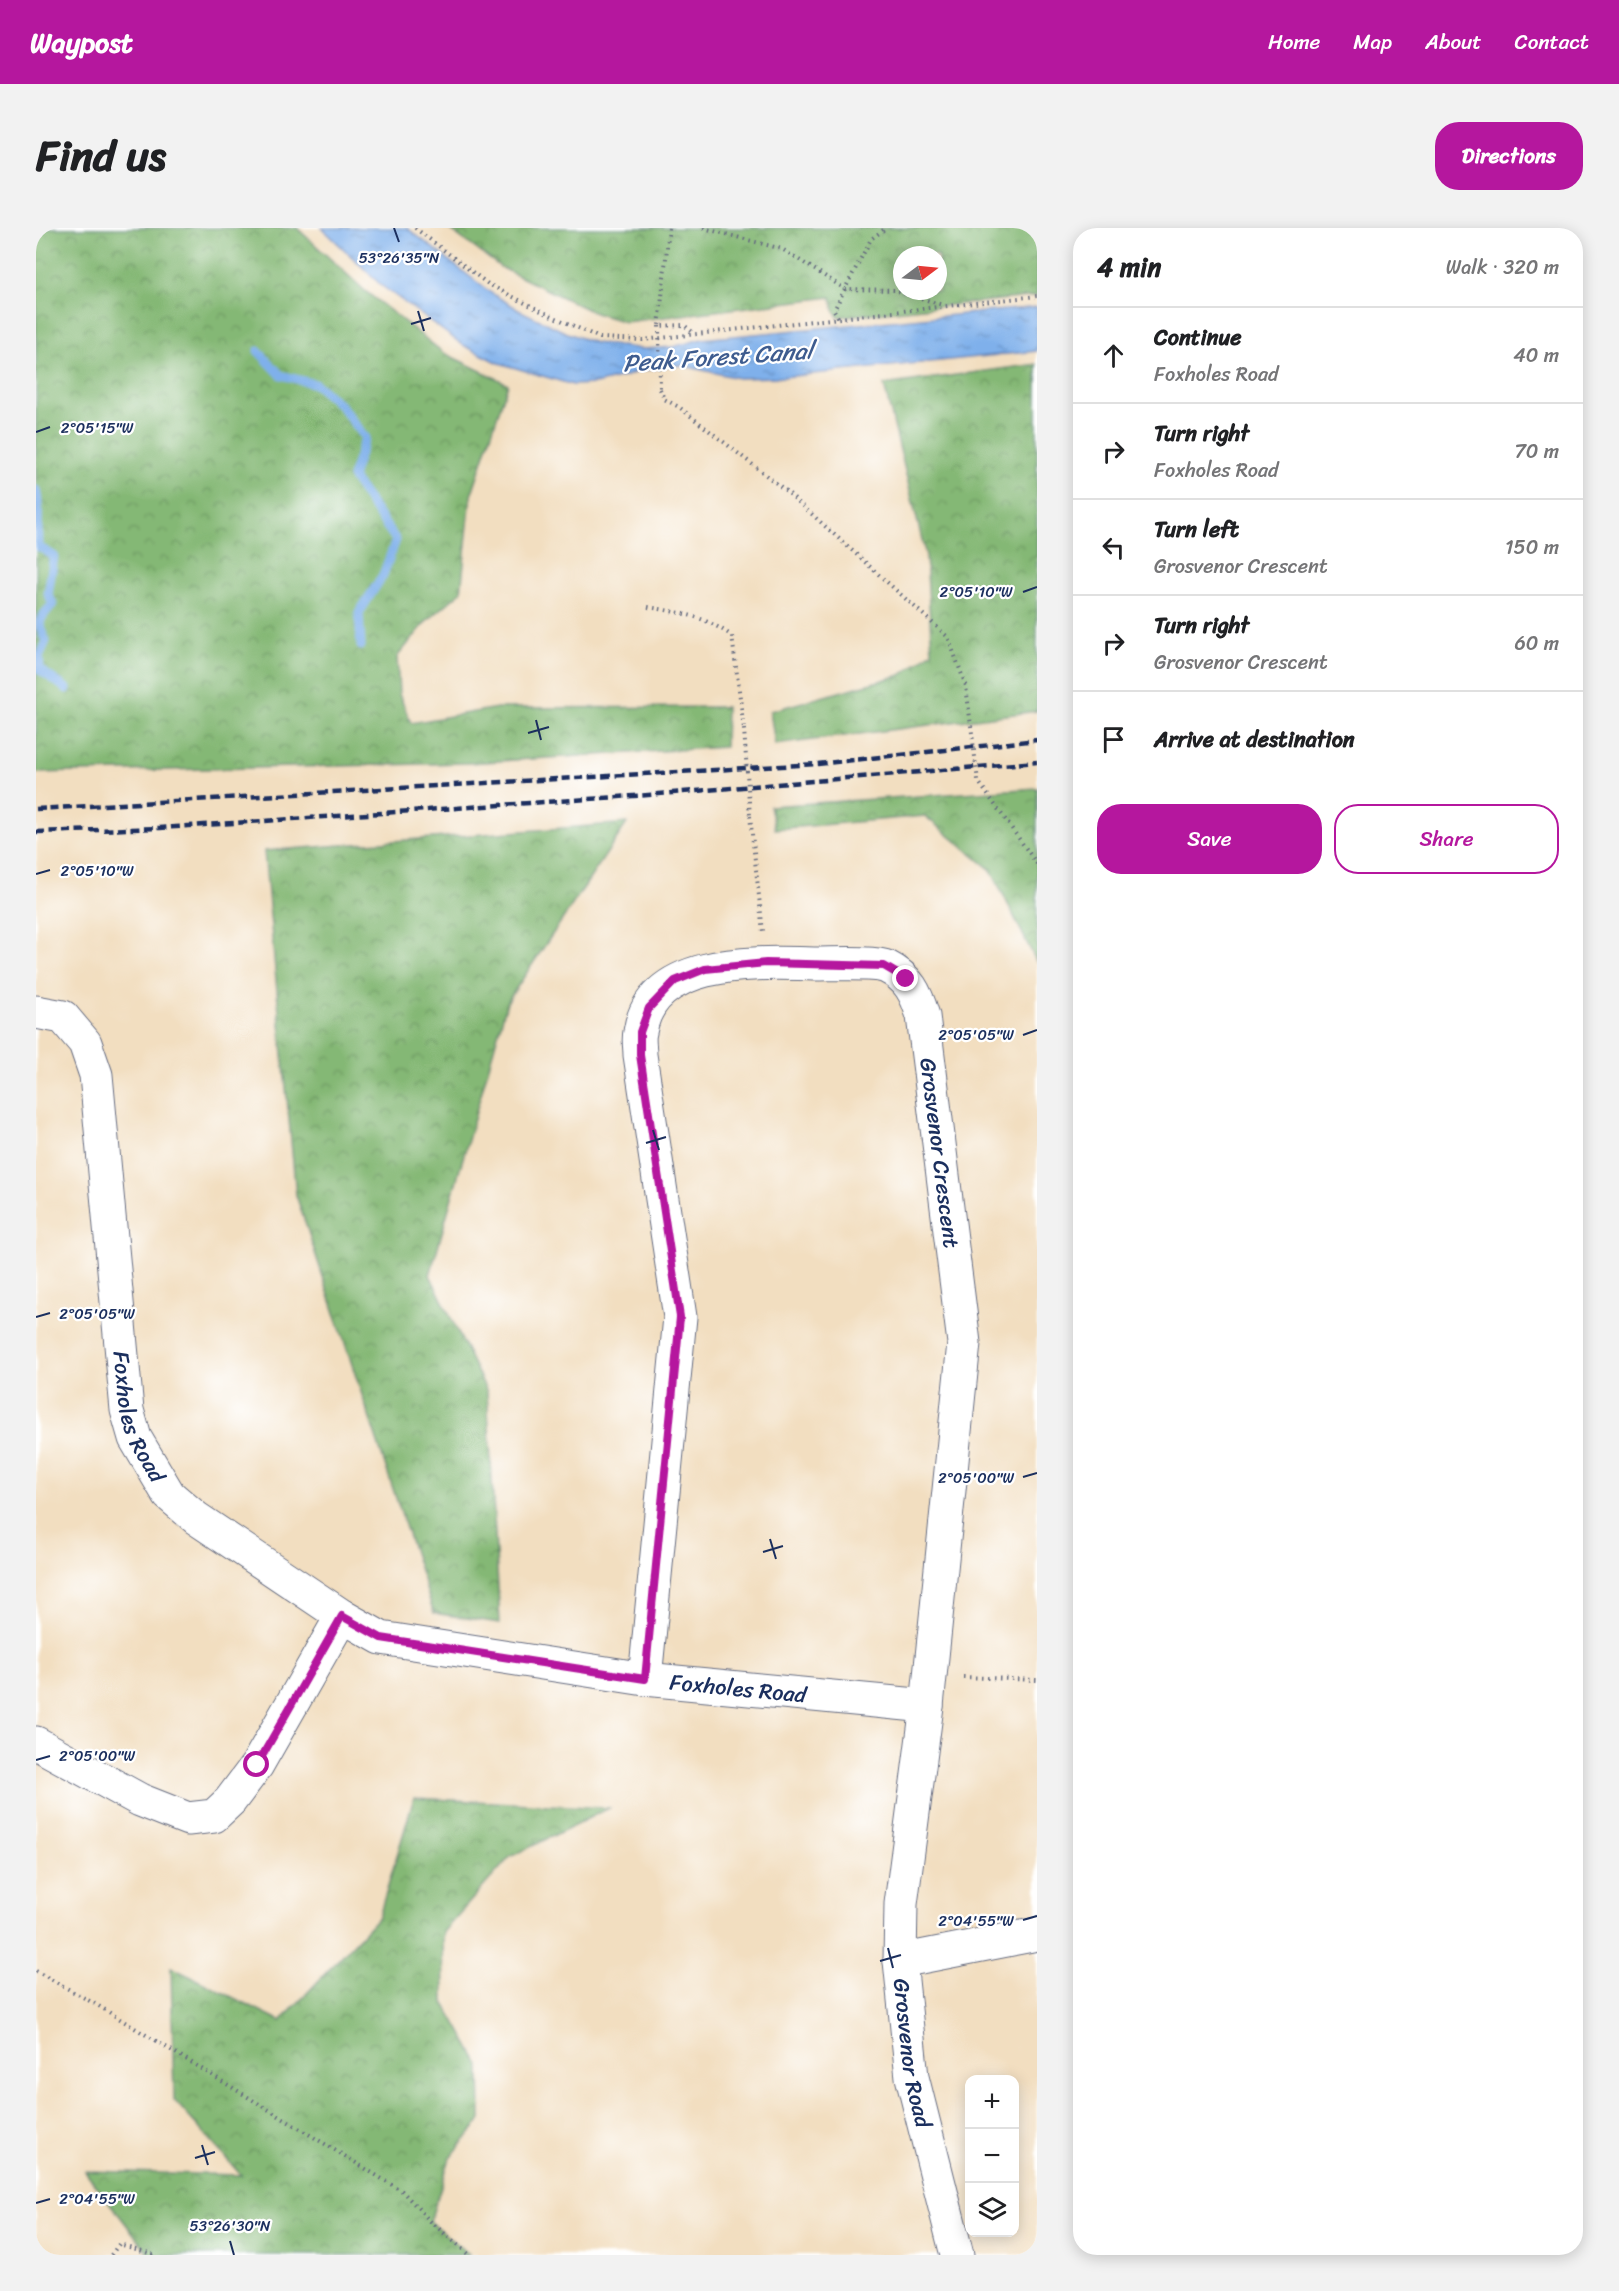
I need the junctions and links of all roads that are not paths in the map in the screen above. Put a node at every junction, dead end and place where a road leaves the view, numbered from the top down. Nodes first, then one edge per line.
1 (36, 1012) edge
2 (342, 1616) junction
3 (645, 1679) junction
4 (927, 1706) junction
5 (36, 1743) edge
6 (1037, 1934) edge
7 (900, 1961) junction
8 (957, 2255) edge

1 - 2 street, Foxholes Road
2 - 3 street, Foxholes Road
2 - 5 street
3 - 4 street, Foxholes Road
3 - 4 street, Grosvenor Crescent
4 - 7 street, Grosvenor Road
6 - 7 street
7 - 8 street, Grosvenor Road

